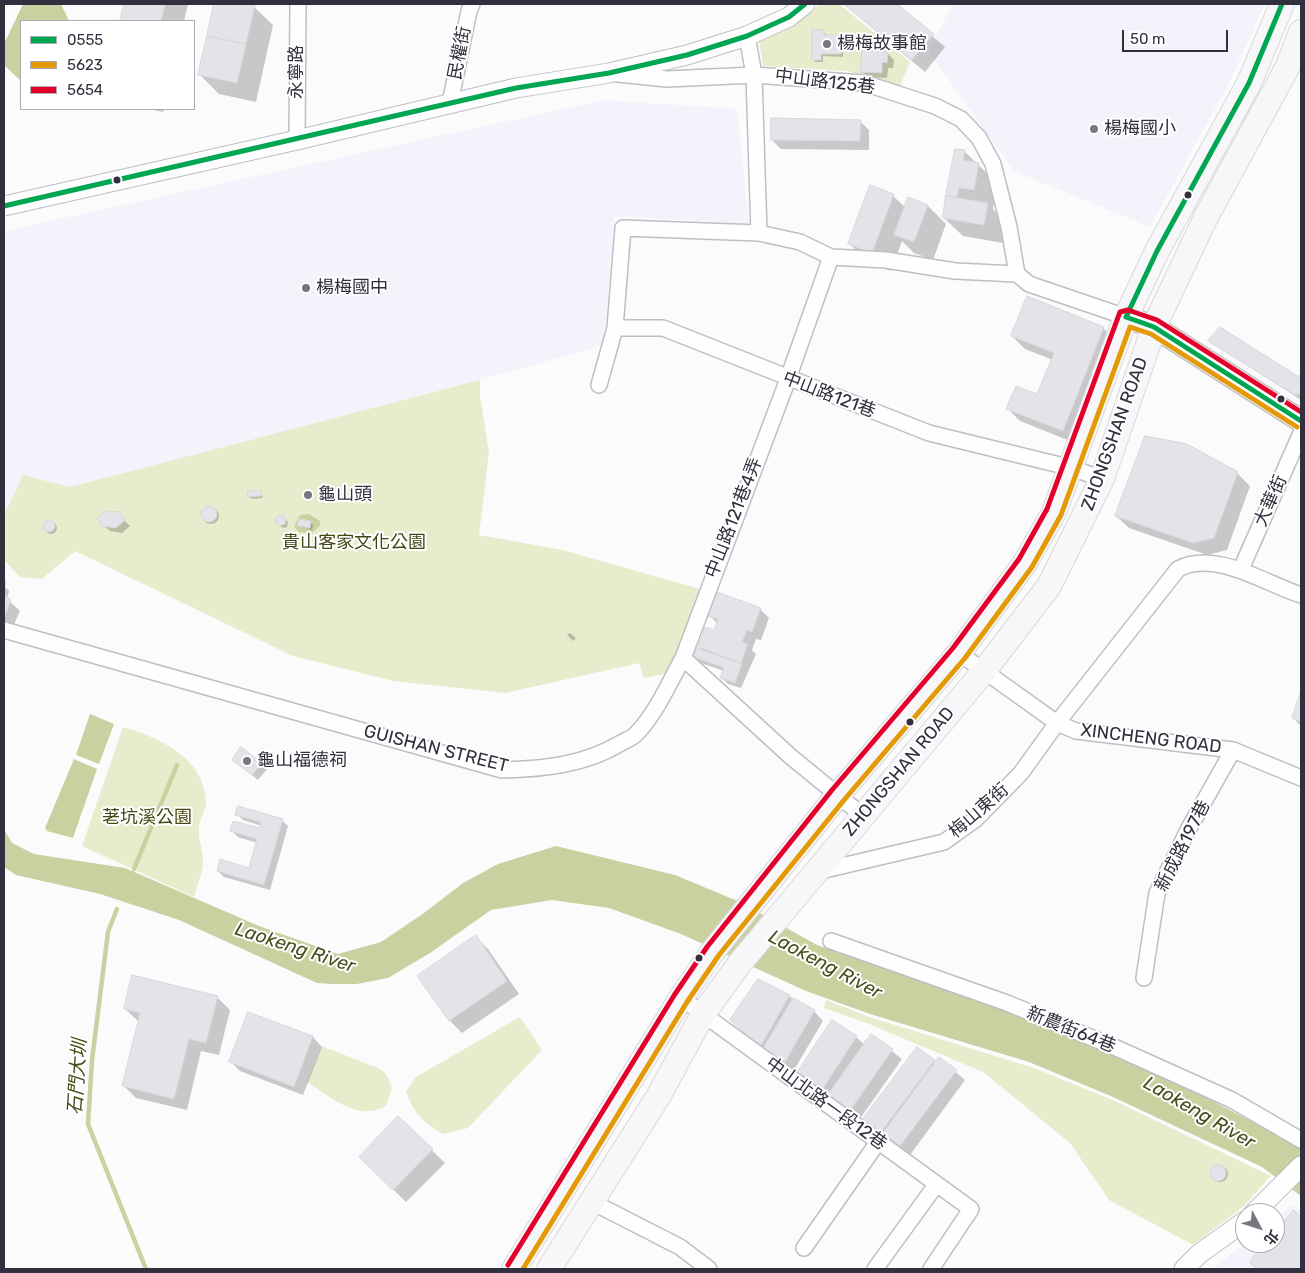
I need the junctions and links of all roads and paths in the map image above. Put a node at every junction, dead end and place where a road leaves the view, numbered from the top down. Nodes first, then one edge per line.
1 (298, 4) edge
2 (472, 4) edge
3 (805, 4) edge
4 (1282, 4) edge
5 (1301, 32) edge
6 (746, 36) junction
7 (609, 73) junction
8 (754, 75) junction
9 (450, 104) junction
10 (297, 140) junction
11 (4, 206) edge
12 (759, 234) junction
13 (831, 258) junction
14 (1017, 274) junction
15 (1126, 316) junction
16 (1154, 327) junction
17 (615, 328) junction
18 (790, 374) junction
19 (599, 385) dead end
20 (1301, 421) edge
21 (1301, 433) edge
22 (1072, 468) junction
23 (1102, 479) junction
24 (1240, 569) junction
25 (1301, 595) edge
26 (4, 630) edge
27 (959, 653) junction
28 (683, 658) junction
29 (984, 671) junction
30 (1057, 723) junction
31 (1234, 750) junction
32 (1301, 778) edge
33 (838, 795) junction
34 (862, 815) junction
35 (816, 872) junction
36 (832, 941) dead end
37 (1144, 978) dead end
38 (681, 998) junction
39 (703, 1014) junction
40 (1301, 1140) edge
41 (878, 1142) junction
42 (1301, 1166) edge
43 (936, 1185) junction
44 (592, 1202) junction
45 (1264, 1203) edge
46 (1235, 1228) edge
47 (804, 1248) dead end
48 (514, 1269) edge
49 (549, 1269) edge
50 (709, 1269) edge
51 (875, 1269) edge
52 (931, 1269) edge
53 (1184, 1269) edge

1 - 10 street, 永寧路
2 - 9 street, 民權街
3 - 6 street
4 - 15 main road, ZHONGSHAN ROAD
5 - 16 main road, ZHONGSHAN ROAD
6 - 7 street
6 - 8 street, 中山路125巷
7 - 8 street, 中山路125巷
7 - 9 street
8 - 12 street, 中山路125巷
8 - 14 street, 中山路125巷
9 - 10 street
10 - 11 street
12 - 13 street
12 - 17 street
13 - 14 street
13 - 18 street
14 - 15 street
15 - 16 main road
15 - 22 main road, ZHONGSHAN ROAD
16 - 20 main road
16 - 23 main road, ZHONGSHAN ROAD
17 - 18 street, 中山路121巷
17 - 19 street
18 - 22 street, 中山路121巷
18 - 28 street, 中山路121巷4弄
21 - 24 street, 大華街
22 - 23 street, 中山路121巷
22 - 27 main road, ZHONGSHAN ROAD
23 - 29 main road, ZHONGSHAN ROAD
24 - 25 street, 梅山東街
24 - 30 street, 梅山東街
26 - 28 street, GUISHAN STREET
27 - 29 street, XINCHENG ROAD
27 - 33 main road, ZHONGSHAN ROAD
28 - 33 street
29 - 30 street, XINCHENG ROAD
29 - 34 main road, ZHONGSHAN ROAD
30 - 31 street, XINCHENG ROAD
30 - 35 street, 梅山東街
31 - 32 street, XINCHENG ROAD
31 - 37 street, 新成路197巷
33 - 34 street
33 - 38 main road, ZHONGSHAN ROAD
34 - 35 main road, ZHONGSHAN ROAD
35 - 39 main road, ZHONGSHAN ROAD
36 - 40 street, 新農街64巷
38 - 39 street, 中山北路一段12巷
38 - 48 main road, ZHONGSHAN ROAD
39 - 41 street, 中山北路一段12巷
39 - 44 main road, ZHONGSHAN ROAD
41 - 43 street, 中山北路一段12巷
41 - 47 street
42 - 45 street
43 - 51 street
43 - 52 street, 中山北路一段12巷
44 - 49 main road, ZHONGSHAN ROAD
44 - 50 street
46 - 53 street

